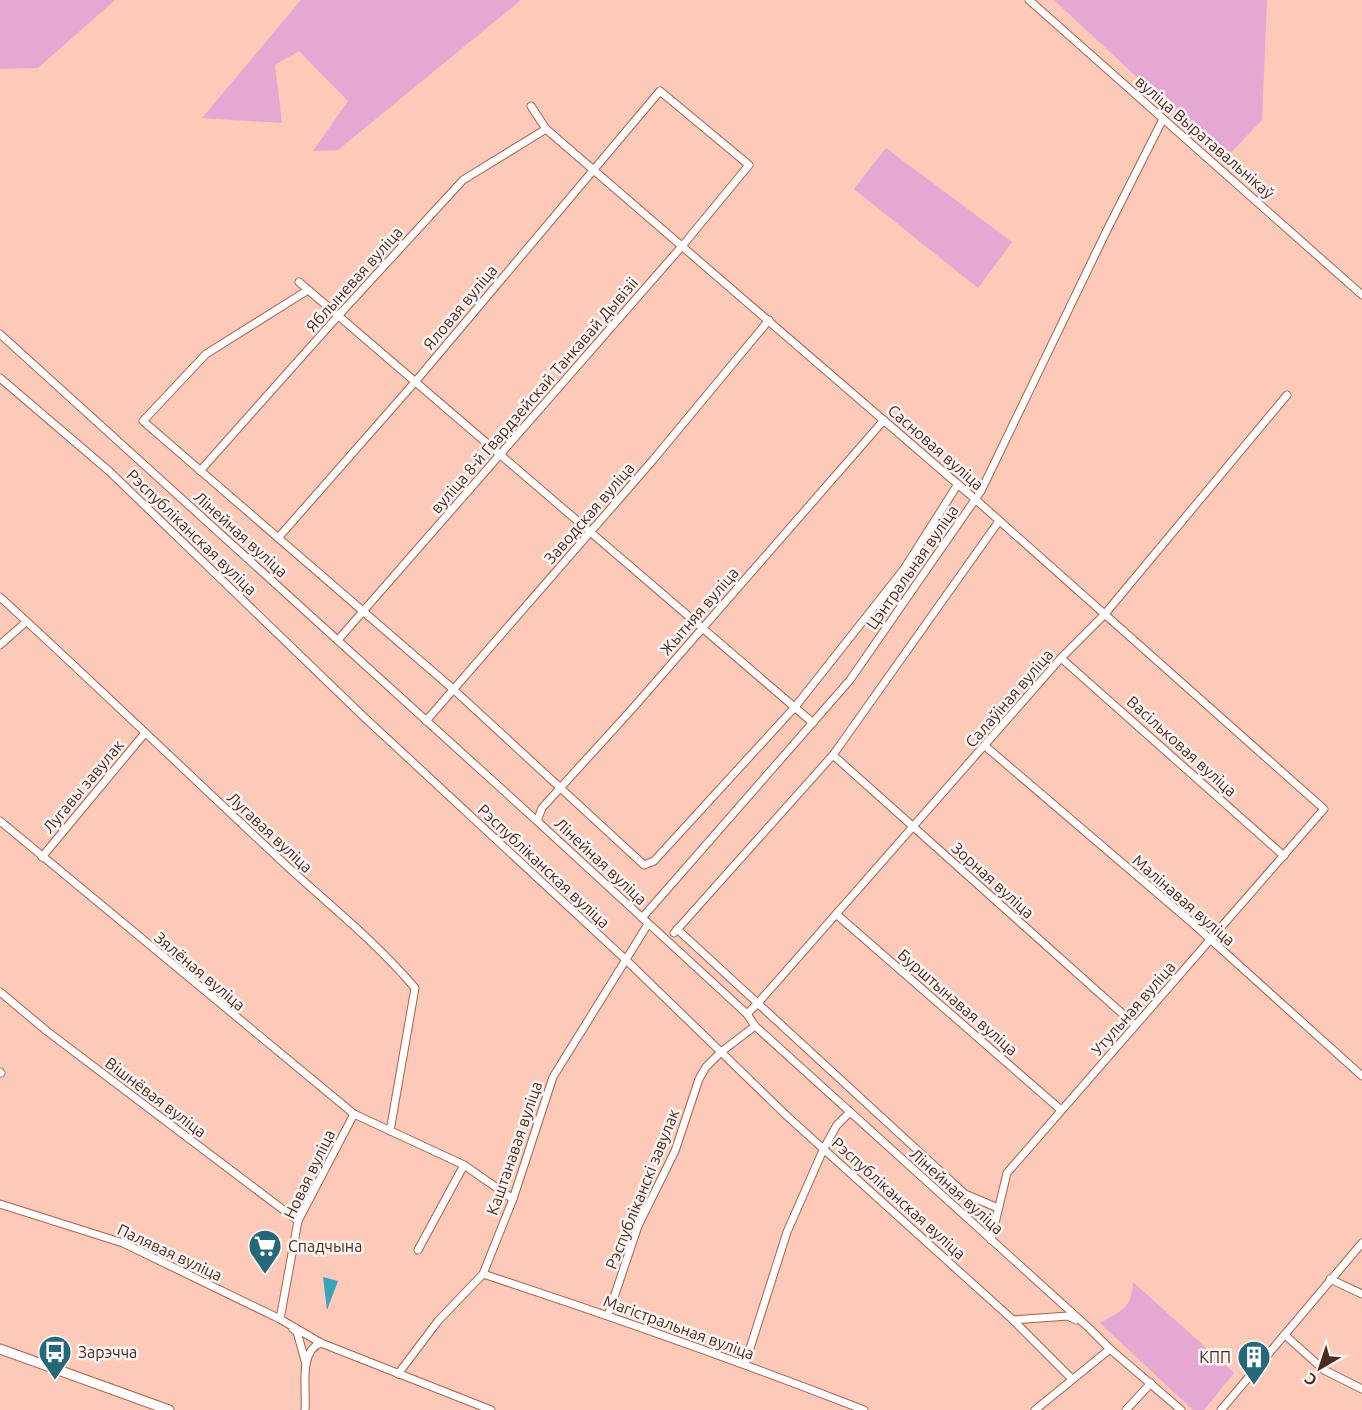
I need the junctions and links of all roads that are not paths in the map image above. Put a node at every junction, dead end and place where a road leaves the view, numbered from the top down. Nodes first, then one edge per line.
1 (1029, 0) edge
2 (660, 91) joint
3 (531, 106) dead end
4 (1163, 119) junction
5 (546, 129) junction
6 (594, 170) junction
7 (682, 245) junction
8 (299, 282) dead end
9 (308, 290) junction
10 (1362, 295) edge
11 (338, 316) junction
12 (769, 320) junction
13 (0, 334) edge
14 (0, 378) edge
15 (415, 382) junction
16 (1287, 395) dead end
17 (884, 420) junction
18 (500, 454) junction
19 (200, 471) junction
20 (958, 484) junction
21 (975, 499) junction
22 (999, 521) junction
23 (590, 532) junction
24 (278, 538) junction
25 (0, 597) edge
26 (364, 612) junction
27 (1104, 615) junction
28 (26, 622) junction
29 (702, 628) junction
30 (338, 640) junction
31 (0, 645) edge
32 (1060, 658) junction
33 (453, 689) junction
34 (795, 707) junction
35 (426, 722) junction
36 (813, 723) junction
37 (145, 733) junction
38 (985, 746) junction
39 (833, 754) junction
40 (560, 788) junction
41 (1324, 809) joint
42 (0, 821) edge
43 (537, 821) junction
44 (914, 826) junction
45 (42, 856) junction
46 (1284, 856) junction
47 (836, 914) junction
48 (642, 918) junction
49 (648, 924) junction
50 (1210, 940) junction
51 (625, 959) junction
52 (0, 992) edge
53 (758, 1003) junction
54 (747, 1014) junction
55 (1135, 1025) junction
56 (756, 1026) junction
57 (721, 1052) junction
58 (1362, 1076) edge
59 (1061, 1110) junction
60 (850, 1112) junction
61 (354, 1114) junction
62 (390, 1131) junction
63 (824, 1148) junction
64 (464, 1165) junction
65 (513, 1198) junction
66 (0, 1203) edge
67 (998, 1208) junction
68 (298, 1221) junction
69 (991, 1240) junction
70 (1362, 1243) edge
71 (418, 1250) dead end
72 (483, 1274) junction
73 (1330, 1279) junction
74 (1362, 1294) edge
75 (608, 1315) junction
76 (280, 1319) junction
77 (1013, 1320) junction
78 (1089, 1328) junction
79 (1285, 1335) junction
80 (321, 1343) junction
81 (0, 1349) edge
82 (1110, 1349) junction
83 (306, 1364) junction
84 (745, 1364) junction
85 (398, 1374) junction
86 (1072, 1379) junction
87 (1151, 1383) junction
88 (1362, 1389) edge
89 (169, 1410) edge
90 (305, 1410) edge
91 (491, 1410) edge
92 (864, 1410) edge
93 (1035, 1410) edge
94 (1126, 1410) edge
95 (1181, 1410) edge
96 (1221, 1410) edge

1 - 4 street, вуліца Выратавальнікаў
2 - 6 street, Яловая вуліца
2 - 7 street, вуліца 8-й Гвардзейскай Танкавай Дывізіі
3 - 5 street, Сасновая вуліца
4 - 10 street, вуліца Выратавальнікаў
4 - 21 street, Цэнтральная вуліца
5 - 6 street, Сасновая вуліца
5 - 11 street, Яблыневая вуліца
6 - 7 street, Сасновая вуліца
6 - 15 street, Яловая вуліца
7 - 12 street, Сасновая вуліца
7 - 18 street, вуліца 8-й Гвардзейскай Танкавай Дывізіі
8 - 9 street
9 - 11 street
9 - 19 street
11 - 15 street
11 - 19 street, Яблыневая вуліца
12 - 17 street, Сасновая вуліца
12 - 23 street, Заводская вуліца
13 - 30 street, Лінейная вуліца
14 - 51 street, Рэспубліканская вуліца
15 - 18 street
15 - 24 street, Яловая вуліца
16 - 27 street, Салаўіная вуліца
17 - 20 street, Сасновая вуліца
17 - 29 street, Жытняя вуліца
18 - 23 street
18 - 26 street, вуліца 8-й Гвардзейскай Танкавай Дывізіі
19 - 24 street
20 - 21 street, Сасновая вуліца
20 - 34 street
21 - 22 street, Сасновая вуліца
21 - 36 street, Цэнтральная вуліца
22 - 27 street, Сасновая вуліца
22 - 39 street
23 - 29 street
23 - 33 street, Заводская вуліца
24 - 26 street
25 - 28 street, Лугавая вуліца
26 - 30 street, вуліца 8-й Гвардзейскай Танкавай Дывізіі
26 - 33 street
27 - 32 street, Салаўіная вуліца
27 - 41 street, Сасновая вуліца
28 - 31 street
28 - 37 street, Лугавая вуліца
29 - 34 street
29 - 40 street, Жытняя вуліца
30 - 35 street, Лінейная вуліца
32 - 38 street, Салаўіная вуліца
32 - 46 street, Васільковая вуліца
33 - 35 street, Заводская вуліца
33 - 40 street
34 - 36 street
34 - 40 street
35 - 43 street, Лінейная вуліца
36 - 48 street, Цэнтральная вуліца
37 - 45 street, Лугавы завулак
37 - 62 street, Лугавая вуліца
38 - 44 street, Салаўіная вуліца
38 - 50 street, Малінавая вуліца
39 - 44 street, Зорная вуліца
39 - 53 street, Лінейная вуліца
40 - 43 street, Жытняя вуліца
41 - 46 street, Утульная вуліца
42 - 45 street, Зялёная вуліца
43 - 48 street, Лінейная вуліца
44 - 47 street, Салаўіная вуліца
44 - 55 street, Зорная вуліца
45 - 61 street, Зялёная вуліца
46 - 50 street, Утульная вуліца
47 - 53 street, Салаўіная вуліца
47 - 59 street, Бурштынавая вуліца
48 - 49 street, Лінейная вуліца
49 - 51 street, Каштанавая вуліца
49 - 54 street, Лінейная вуліца
50 - 55 street, Утульная вуліца
50 - 58 street, Малінавая вуліца
51 - 57 street, Рэспубліканская вуліца
51 - 65 street, Каштанавая вуліца
52 - 68 street, Вішнёвая вуліца
53 - 54 street, Салаўіная вуліца
53 - 67 street, Лінейная вуліца
54 - 56 street, Лінейная вуліца
55 - 59 street, Утульная вуліца
56 - 57 street, Рэспубліканскі завулак
56 - 60 street, Лінейная вуліца
57 - 63 street, Рэспубліканская вуліца
57 - 75 street, Рэспубліканскі завулак
59 - 67 street, Утульная вуліца
60 - 63 street
60 - 69 street, Лінейная вуліца
61 - 62 street, Зялёная вуліца
61 - 68 street, Новая вуліца
62 - 64 street, Зялёная вуліца
63 - 77 street, Рэспубліканская вуліца
63 - 84 street
64 - 65 street, Зялёная вуліца
64 - 71 street
65 - 72 street, Каштанавая вуліца
66 - 76 street, Палявая вуліца
67 - 69 street, Утульная вуліца
68 - 76 street, Новая вуліца
69 - 78 street, Лінейная вуліца
70 - 73 street
72 - 75 street, Магістральная вуліца
72 - 85 street, Каштанавая вуліца
73 - 74 street
73 - 79 street
75 - 84 street, Магістральная вуліца
76 - 80 street, Палявая вуліца
76 - 83 street
77 - 78 street
77 - 86 street, Рэспубліканская вуліца
78 - 82 street, Лінейная вуліца
79 - 88 street
79 - 96 street
80 - 83 street
80 - 85 street, Палявая вуліца
81 - 89 main road
82 - 86 street
82 - 87 street, Лінейная вуліца
83 - 90 street
84 - 92 street, Магістральная вуліца
85 - 91 street, Палявая вуліца
86 - 93 street
87 - 94 street
87 - 95 street, Лінейная вуліца

